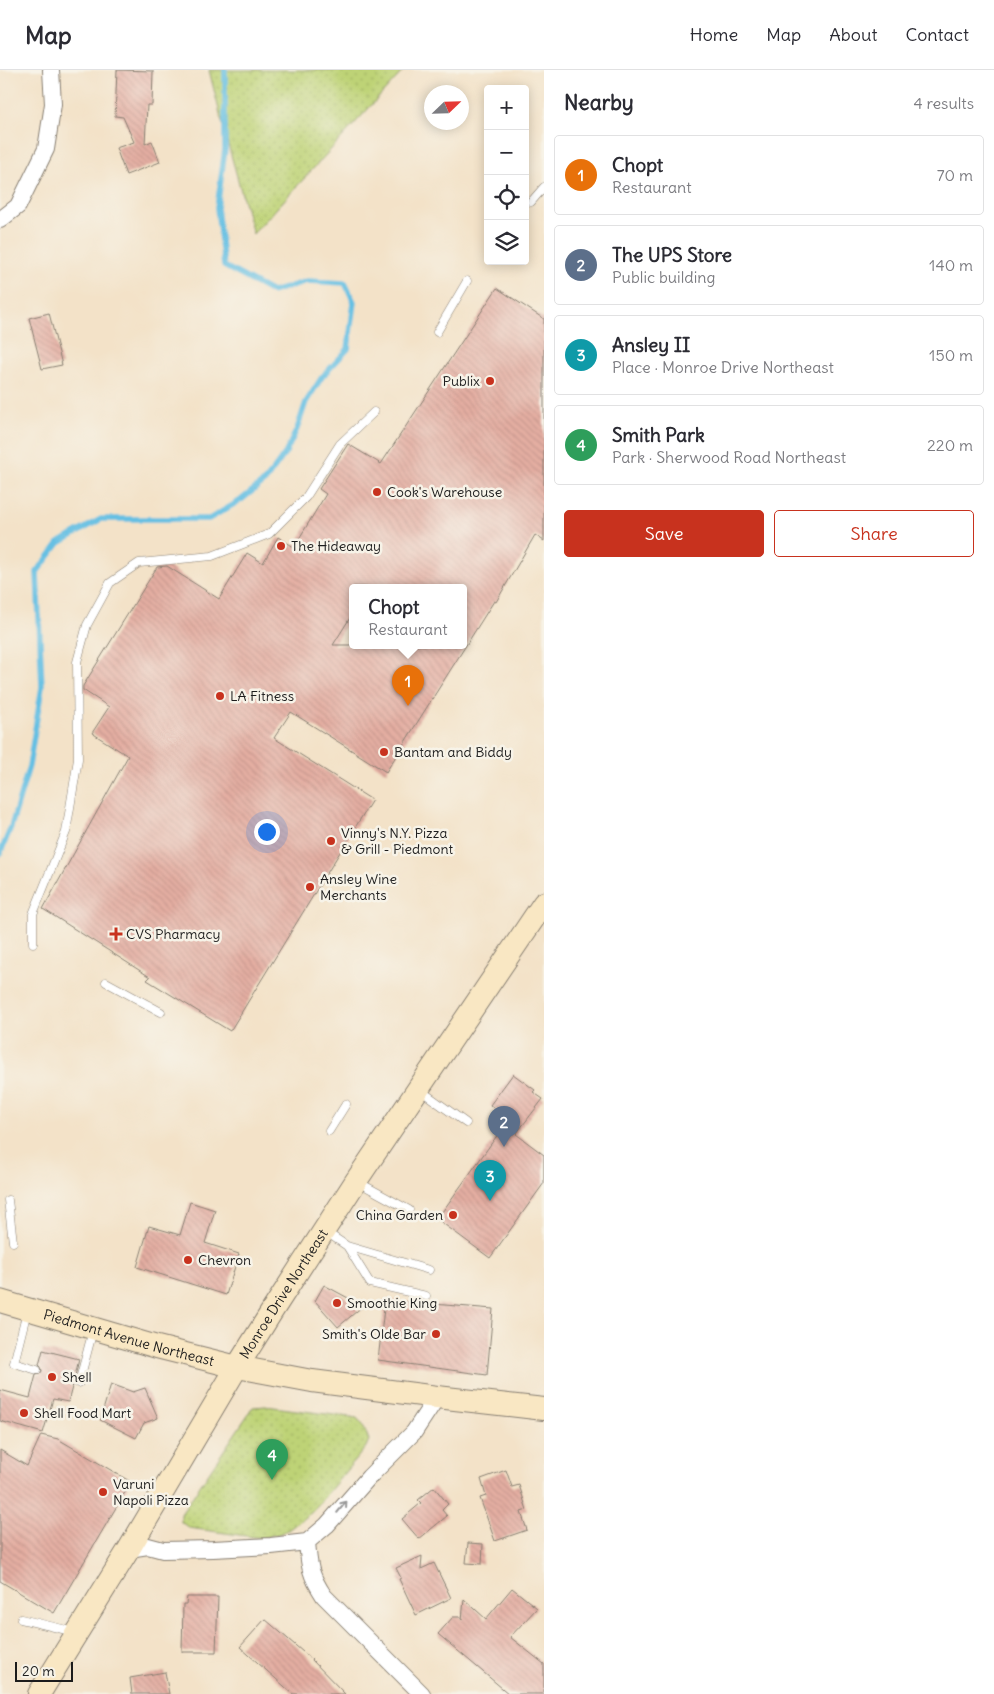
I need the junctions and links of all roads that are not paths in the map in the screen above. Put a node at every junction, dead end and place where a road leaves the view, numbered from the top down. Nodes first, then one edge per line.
1 (51, 70) edge
2 (544, 187) edge
3 (531, 202) dead end
4 (0, 220) edge
5 (466, 281) dead end
6 (437, 332) dead end
7 (374, 412) dead end
8 (544, 903) edge
9 (33, 943) dead end
10 (106, 982) dead end
11 (161, 1012) dead end
12 (418, 1089) junction
13 (346, 1104) dead end
14 (466, 1123) dead end
15 (329, 1130) dead end
16 (356, 1181) junction
17 (8, 1200) dead end
18 (409, 1210) dead end
19 (324, 1231) junction
20 (13, 1242) dead end
21 (347, 1246) junction
22 (429, 1270) dead end
23 (426, 1296) dead end
24 (0, 1301) edge
25 (27, 1309) junction
26 (93, 1329) junction
27 (237, 1367) junction
28 (38, 1370) dead end
29 (73, 1381) dead end
30 (437, 1398) junction
31 (544, 1409) edge
32 (308, 1542) junction
33 (129, 1549) junction
34 (21, 1619) dead end
35 (77, 1633) junction
36 (44, 1692) edge
37 (422, 1694) edge

1 - 4 street
2 - 3 lane
5 - 6 lane
7 - 9 lane
8 - 12 main road, Monroe Drive Northeast
10 - 11 lane
12 - 14 lane
12 - 16 main road, Monroe Drive Northeast
13 - 15 lane
16 - 18 lane
16 - 19 main road, Monroe Drive Northeast
17 - 20 lane
19 - 21 lane
19 - 27 main road, Monroe Drive Northeast
21 - 22 lane
21 - 23 lane
24 - 25 main road, Piedmont Avenue Northeast
25 - 26 main road, Piedmont Avenue Northeast
25 - 28 lane
26 - 27 main road, Piedmont Avenue Northeast
26 - 29 lane
27 - 30 main road, Piedmont Avenue Northeast
27 - 33 main road, Monroe Drive Northeast
30 - 31 main road, Piedmont Avenue Northeast
32 -> 30 street
32 - 33 street
32 - 37 street
33 - 35 main road, Monroe Drive Northeast
34 - 35 lane
35 - 36 main road, Monroe Drive Northeast

